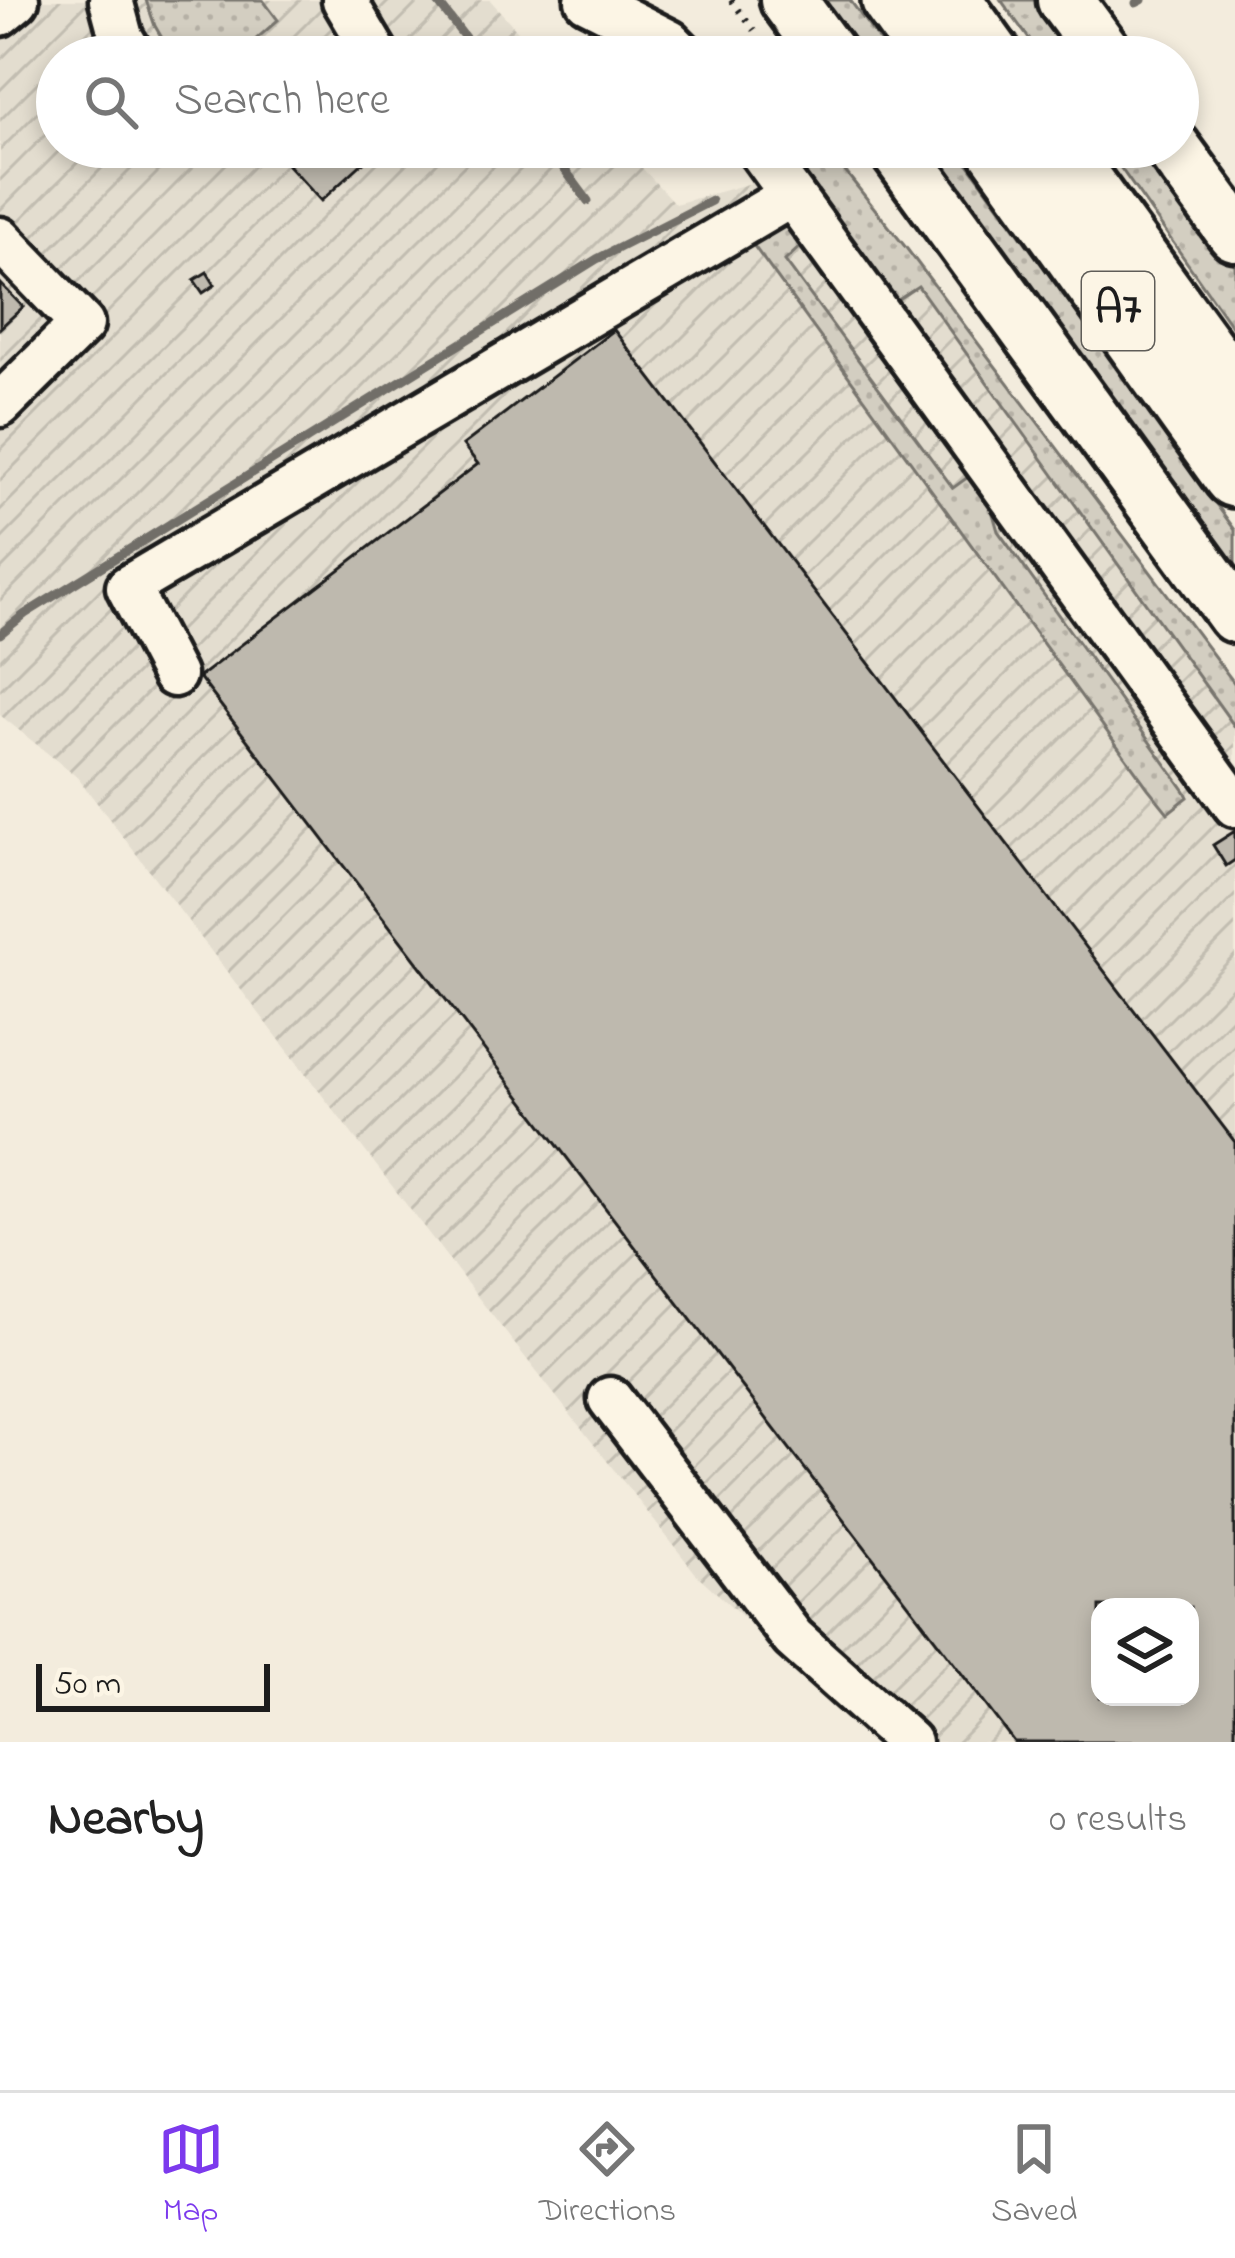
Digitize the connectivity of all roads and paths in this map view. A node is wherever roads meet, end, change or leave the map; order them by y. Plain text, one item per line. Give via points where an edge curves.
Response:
1 (16, 0) edge
2 (112, 0) edge
3 (344, 0) edge
4 (587, 0) edge
5 (788, 0) edge
6 (894, 0) edge
7 (947, 0) edge
8 (1065, 0) edge
9 (0, 14) edge
10 (122, 36) edge
11 (365, 36) edge
12 (658, 36) edge
13 (815, 36) edge
14 (920, 36) edge
15 (974, 36) edge
16 (1092, 36) edge
17 (772, 168) edge
18 (910, 168) edge
19 (1015, 168) edge
20 (1069, 168) edge
21 (1187, 168) edge
22 (792, 195) junction
23 (1235, 233) edge
24 (0, 238) edge
25 (1235, 396) edge
26 (0, 405) edge
27 (1235, 475) edge
28 (1235, 615) edge
29 (174, 675) dead end
30 (1235, 805) edge
31 (610, 1400) dead end
32 (909, 1742) edge

1 - 9 street
2 - 10 street
3 - 11 street
4 - 12 street
5 - 13 main road
6 - 14 highway
7 - 15 highway
8 - 16 main road
17 - 22 street
18 - 28 main road
19 - 27 highway, A7
20 - 25 highway, A7
21 - 23 main road
22 - 29 street via 128,587
22 - 30 street
24 - 26 street via 82,324
31 - 32 street via 793,1638

